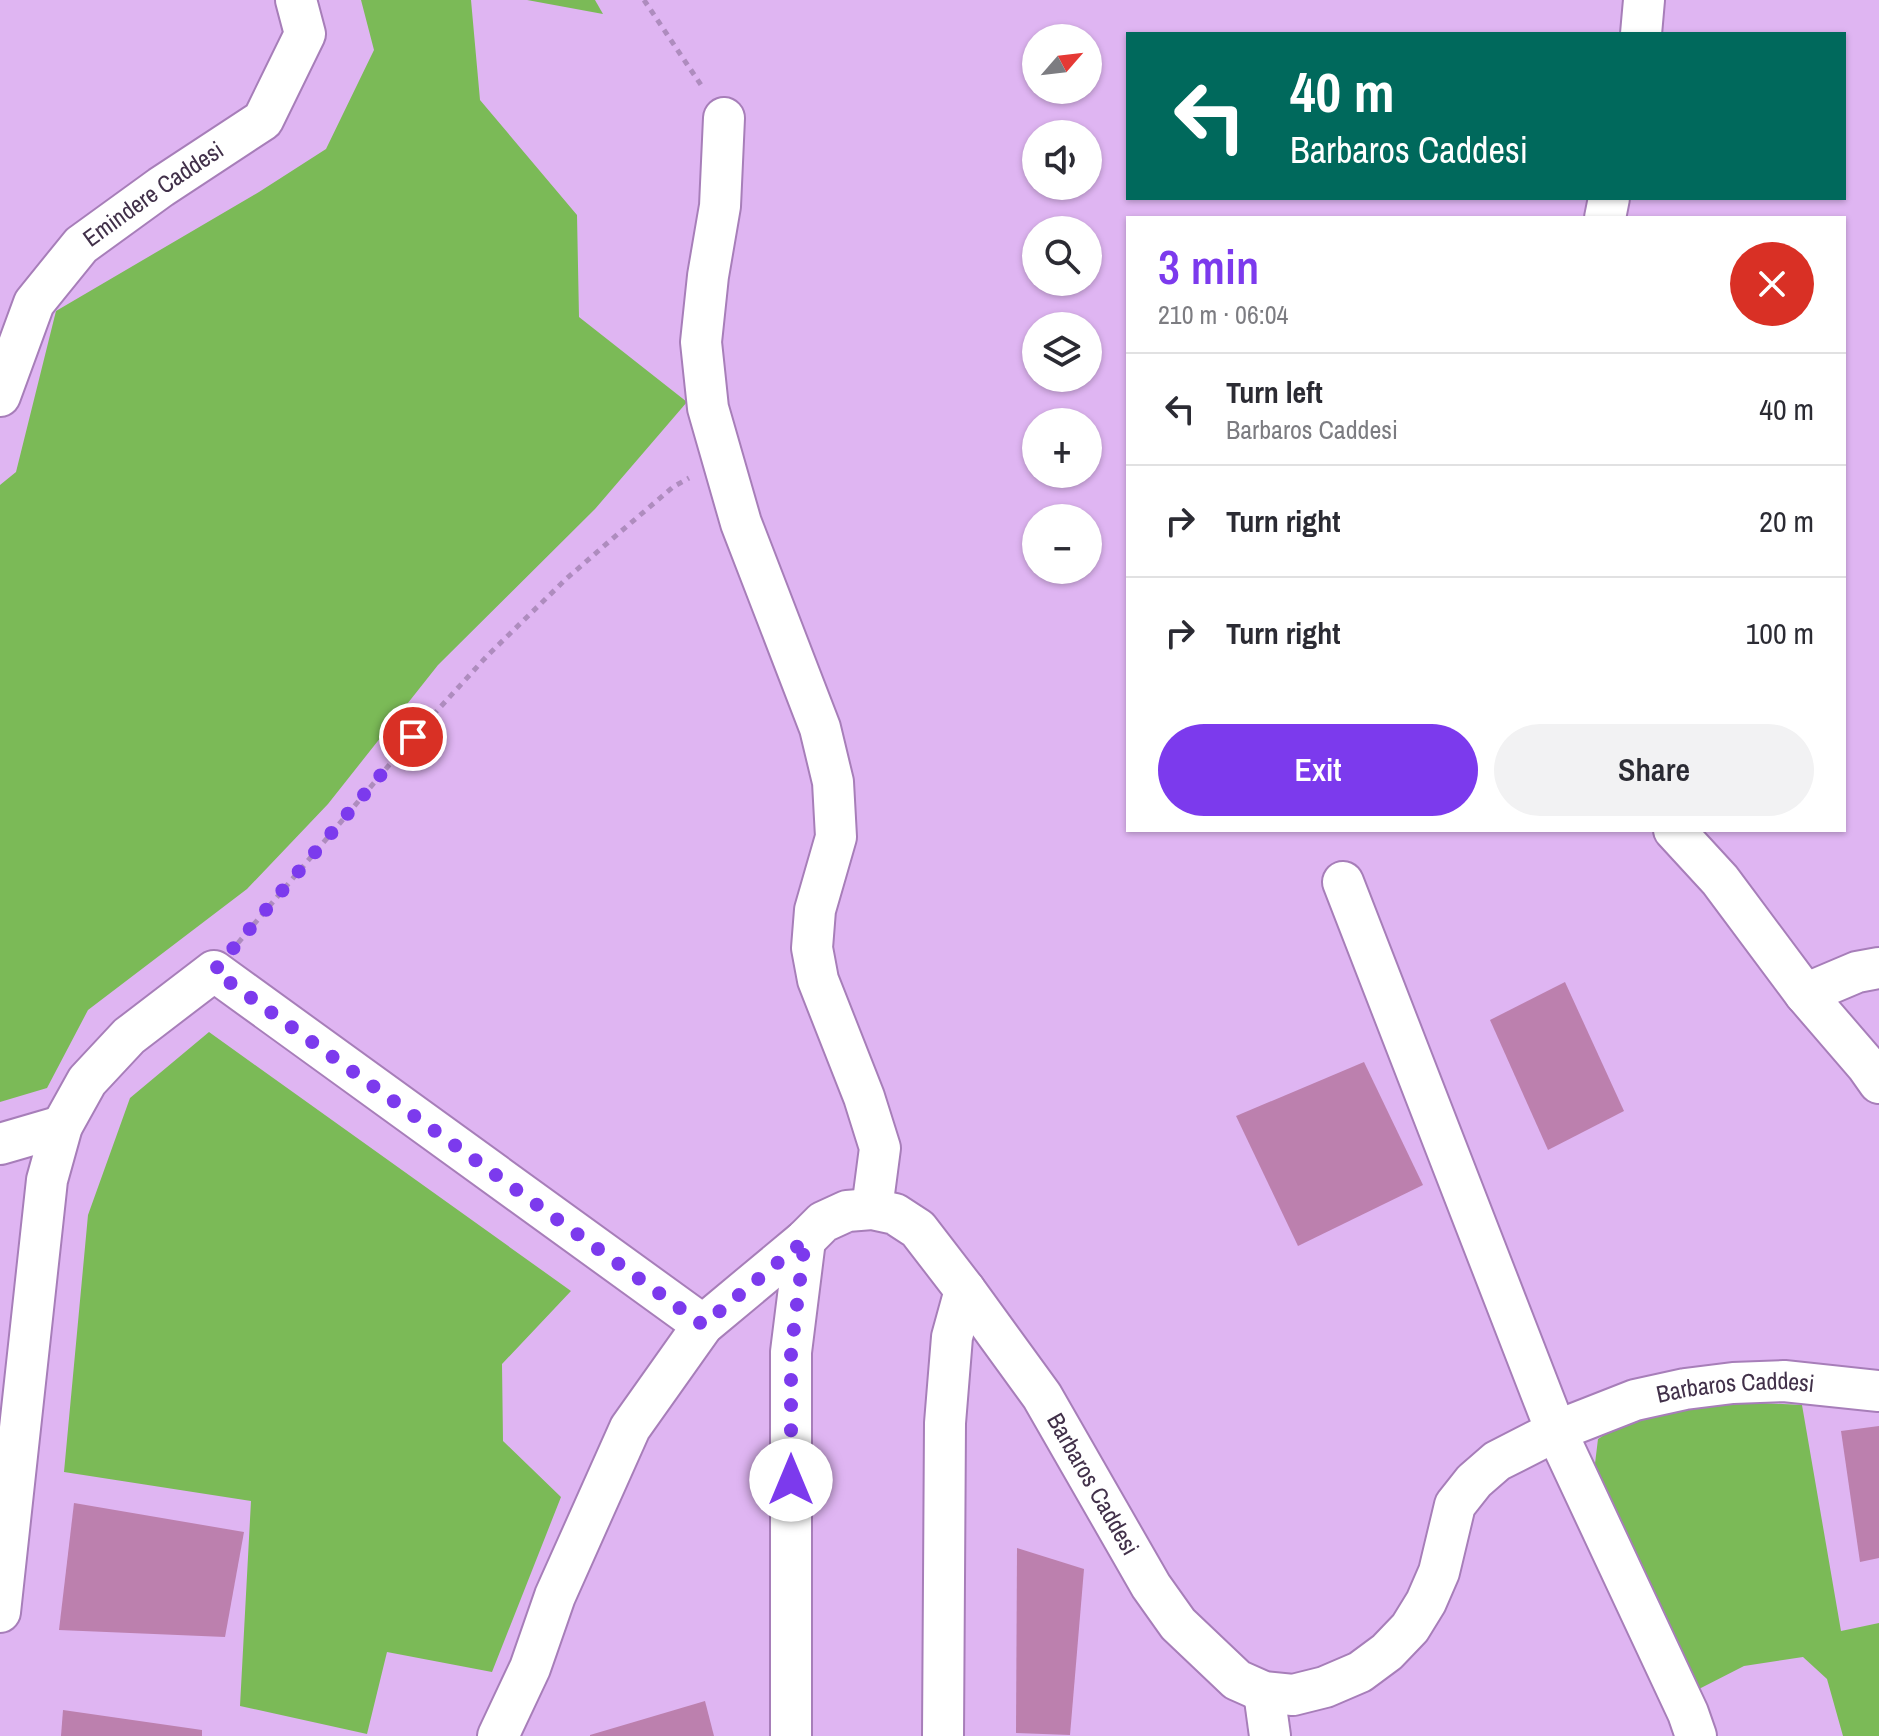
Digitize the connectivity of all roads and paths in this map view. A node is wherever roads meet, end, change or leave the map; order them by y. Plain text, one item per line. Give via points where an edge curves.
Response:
1 (296, 0) edge
2 (644, 0) edge
3 (1644, 0) edge
4 (1641, 32) edge
5 (724, 118) joint
6 (0, 396) edge
7 (722, 458) junction
8 (1676, 832) edge
9 (1343, 882) dead end
10 (1879, 968) edge
11 (214, 971) junction
12 (1805, 994) junction
13 (1879, 1083) edge
14 (62, 1126) junction
15 (0, 1144) edge
16 (872, 1209) junction
17 (805, 1240) junction
18 (965, 1290) junction
19 (703, 1325) junction
20 (1879, 1391) edge
21 (1556, 1431) junction
22 (0, 1612) edge
23 (1264, 1692) junction
24 (498, 1736) edge
25 (791, 1736) edge
26 (943, 1736) edge
27 (1270, 1736) edge
28 (1696, 1736) edge

1 - 6 street, Emindere Caddesi via 305,34 263,120 81,245 34,303
2 - 5 path
3 - 4 street
5 - 7 street via 720,206 701,342 708,408
7 - 11 path via 673,487 487,656
7 - 16 street via 741,523 820,728 833,782 836,837 815,910 812,948 818,980 880,1148
8 - 12 street via 1720,880
9 - 21 street
10 - 12 street
11 - 14 street via 129,1036 87,1081
11 - 19 street
12 - 13 street
14 - 15 street
14 - 22 street via 47,1180
16 - 17 street via 847,1211 823,1222
16 - 18 street, Barbaros Caddesi via 895,1214 918,1229
17 - 19 street
17 - 25 street via 791,1352
18 - 23 street, Barbaros Caddesi via 1042,1396 1178,1624 1237,1680
18 - 26 street via 952,1337 945,1423
19 - 24 street via 630,1428
20 - 21 street, Barbaros Caddesi via 1784,1381 1733,1383 1635,1400
21 - 23 street, Barbaros Caddesi via 1497,1461 1455,1505 1426,1602 1387,1652 1360,1672 1325,1687 1293,1695
21 - 28 street
23 - 27 street

